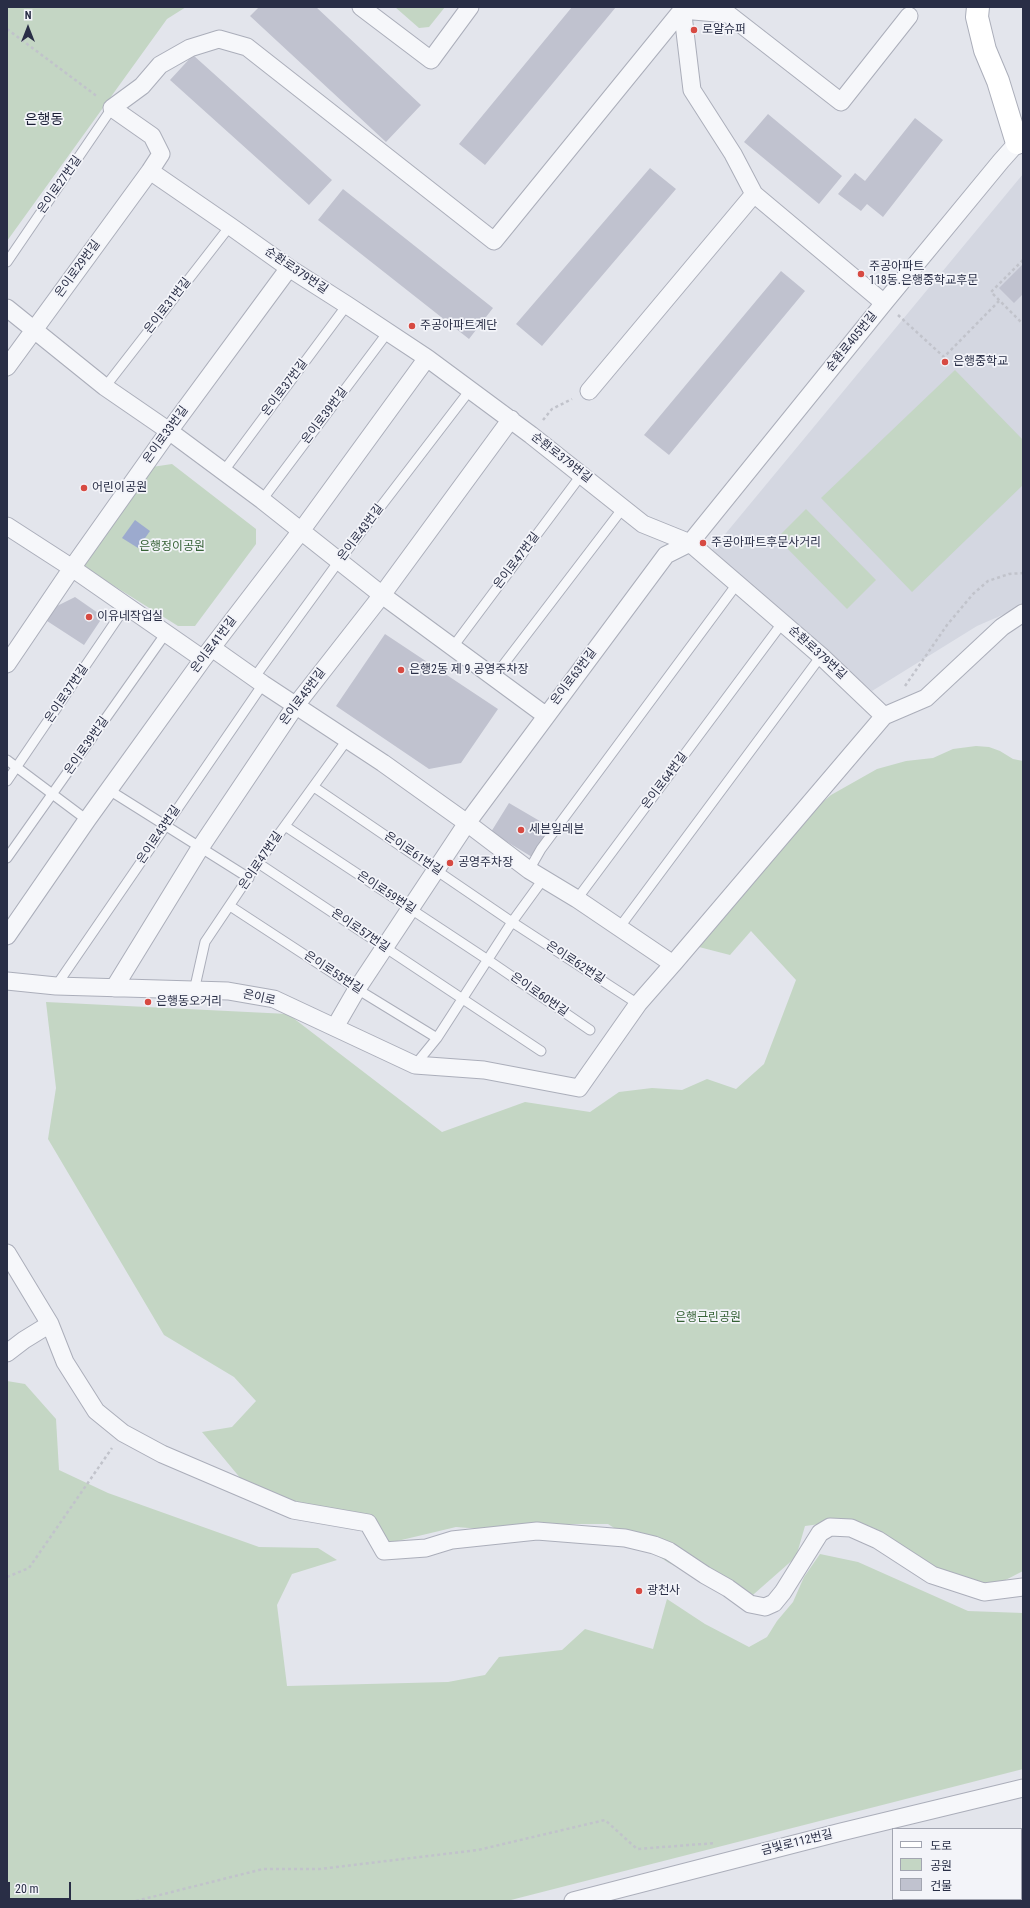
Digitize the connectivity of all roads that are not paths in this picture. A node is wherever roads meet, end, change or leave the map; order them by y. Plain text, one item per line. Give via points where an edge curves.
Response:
1 (361, 7) edge
2 (470, 7) edge
3 (978, 7) edge
4 (682, 8) edge
5 (909, 16) dead end
6 (112, 108) junction
7 (1021, 139) edge
8 (150, 171) junction
9 (754, 194) junction
10 (230, 226) junction
11 (7, 262) edge
12 (289, 268) junction
13 (884, 303) junction
14 (347, 305) junction
15 (7, 308) edge
16 (34, 329) junction
17 (388, 332) junction
18 (427, 358) junction
19 (7, 367) edge
20 (105, 387) junction
21 (470, 390) junction
22 (589, 391) dead end
23 (510, 419) junction
24 (169, 431) junction
25 (223, 472) junction
26 (582, 474) junction
27 (262, 500) junction
28 (624, 508) junction
29 (7, 526) edge
30 (300, 531) junction
31 (690, 543) junction
32 (340, 560) junction
33 (72, 568) junction
34 (737, 584) junction
35 (382, 595) junction
36 (126, 606) junction
37 (1023, 613) edge
38 (783, 622) junction
39 (166, 633) junction
40 (452, 648) junction
41 (207, 653) junction
42 (821, 656) junction
43 (7, 664) edge
44 (494, 677) junction
45 (258, 681) junction
46 (296, 705) junction
47 (545, 715) junction
48 (884, 716) junction
49 (347, 740) junction
50 (7, 760) edge
51 (17, 767) junction
52 (7, 781) edge
53 (314, 787) junction
54 (109, 790) junction
55 (53, 795) junction
56 (87, 820) junction
57 (467, 823) junction
58 (285, 826) junction
59 (165, 827) junction
60 (200, 848) junction
61 (7, 858) edge
62 (258, 863) junction
63 (436, 870) junction
64 (536, 874) junction
65 (249, 878) junction
66 (577, 898) junction
67 (230, 906) junction
68 (409, 908) junction
69 (512, 922) junction
70 (619, 928) junction
71 (7, 936) edge
72 (384, 947) junction
73 (488, 960) junction
74 (673, 964) junction
75 (7, 981) edge
76 (56, 986) junction
77 (114, 988) junction
78 (357, 989) junction
79 (194, 991) junction
80 (462, 998) junction
81 (638, 1004) junction
82 (335, 1027) junction
83 (590, 1030) dead end
84 (437, 1038) junction
85 (540, 1051) dead end
86 (415, 1065) junction
87 (7, 1253) edge
88 (50, 1324) junction
89 (7, 1354) edge
90 (1023, 1587) edge
91 (1023, 1788) edge
92 (572, 1901) edge

1 - 2 street via 431,60
3 - 7 main road via 977,17 985,50
4 - 5 street via 728,14 841,102
4 - 6 street via 494,241 247,47 220,39 190,48 160,65 142,86
4 - 9 street via 692,90 733,154
6 - 8 street via 152,136 161,154
6 - 11 lane, 은이로27번길
7 - 13 street, 순환로405번길
8 - 10 street, 순환로379번길
8 - 16 street, 은이로29번길
9 - 13 street
9 - 22 street
10 - 12 street, 순환로379번길
10 - 20 lane, 은이로31번길
12 - 14 street, 순환로379번길
12 - 24 street, 은이로33번길
13 - 31 street, 순환로405번길
14 - 17 street, 순환로379번길
14 - 25 lane, 은이로37번길
15 - 16 street
16 - 19 street, 은이로29번길
16 - 20 street
17 - 18 street, 순환로379번길
17 - 27 lane, 은이로39번길
18 - 21 street, 순환로379번길
18 - 30 street, 은이로41번길
20 - 24 street
21 - 23 street, 순환로379번길
21 - 32 lane, 은이로43번길
23 - 26 street, 순환로379번길
23 - 35 street, 은이로45번길
24 - 25 street
24 - 33 street, 은이로33번길
25 - 27 street
26 - 28 street, 순환로379번길
26 - 40 lane, 은이로47번길
27 - 30 street
28 - 31 street, 순환로379번길 via 643,524
28 - 44 lane
29 - 33 street
30 - 32 street
30 - 41 street, 은이로41번길
31 - 34 street, 순환로379번길
31 - 47 street, 은이로63번길 via 666,555
32 - 35 street
32 - 45 lane, 은이로43번길
33 - 36 street
33 - 43 street, 은이로33번길
34 - 38 street, 순환로379번길
34 - 64 lane via 541,849
35 - 40 street
35 - 46 street, 은이로45번길
36 - 39 street
36 - 51 lane, 은이로37번길
37 - 48 street via 1002,627 926,698
38 - 42 street, 순환로379번길
38 - 66 lane, 은이로64번길
39 - 41 street
39 - 55 lane, 은이로39번길
40 - 44 street
41 - 45 street
41 - 54 street, 은이로41번길
42 - 48 street, 순환로379번길
42 - 70 lane
44 - 47 street
45 - 46 street
45 - 59 lane, 은이로43번길
46 - 49 street
46 - 60 street, 은이로45번길
47 - 57 street, 은이로63번길
48 - 74 street
49 - 53 lane, 은이로47번길
49 - 57 street
50 - 51 lane
51 - 52 lane, 은이로37번길
51 - 55 lane
53 - 58 lane, 은이로47번길
53 - 63 lane, 은이로61번길
54 - 56 street, 은이로41번길
54 - 59 lane
55 - 56 lane
55 - 61 lane, 은이로39번길
56 - 71 street, 은이로41번길
57 - 63 street, 은이로63번길
57 - 64 street
58 - 62 lane, 은이로47번길
58 - 68 lane, 은이로59번길
59 - 60 lane
59 - 76 lane, 은이로43번길
60 - 65 lane
60 - 77 street, 은이로45번길
62 - 65 lane, 은이로47번길
62 - 72 lane, 은이로57번길
63 - 68 street, 은이로63번길
63 - 69 lane, 은이로61번길
64 - 66 street
64 - 69 lane
65 - 67 lane, 은이로47번길
66 - 70 street
67 - 78 lane, 은이로55번길
67 - 79 lane, 은이로47번길 via 205,942
68 - 72 street, 은이로63번길
68 - 73 lane, 은이로59번길
69 - 73 lane
69 - 81 lane, 은이로62번길
70 - 74 street
72 - 78 street, 은이로63번길
72 - 80 lane, 은이로57번길
73 - 80 lane
73 - 83 lane, 은이로60번길
74 - 81 street
75 - 76 street, 은이로
76 - 77 street, 은이로
77 - 79 street, 은이로
78 - 82 street, 은이로63번길
78 - 84 lane, 은이로55번길
79 - 82 street, 은이로 via 228,991 274,1000
80 - 84 lane
80 - 85 lane
81 - 86 street via 579,1088 484,1070
82 - 86 street, 은이로
84 - 86 lane
87 - 88 street
88 - 89 street
88 - 90 street via 65,1362 96,1411 123,1433 162,1454 293,1510 368,1523 384,1551 426,1548 452,1540 537,1531 625,1538 669,1551 750,1604 765,1606 774,1603 783,1592 820,1533 830,1527 851,1528 878,1540 932,1574 984,1592
91 - 92 street, 금빛로112번길

